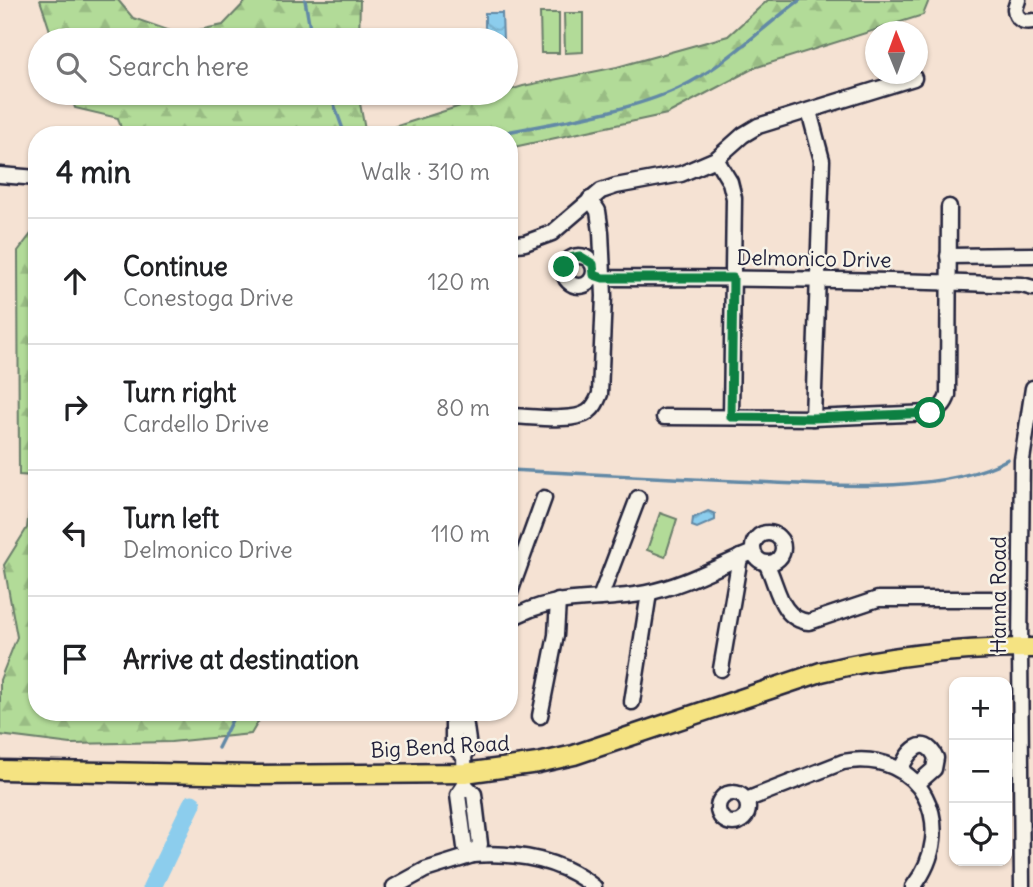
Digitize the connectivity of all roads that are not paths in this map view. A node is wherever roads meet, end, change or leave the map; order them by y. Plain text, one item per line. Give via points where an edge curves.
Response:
1 (1018, 0) edge
2 (1033, 21) edge
3 (896, 84) edge
4 (809, 111) junction
5 (716, 159) junction
6 (0, 175) edge
7 (28, 177) edge
8 (590, 199) junction
9 (949, 206) dead end
10 (518, 244) edge
11 (948, 256) junction
12 (1033, 256) edge
13 (598, 276) junction
14 (733, 278) junction
15 (818, 281) junction
16 (947, 282) junction
17 (1033, 288) edge
18 (1033, 388) edge
19 (518, 416) edge
20 (664, 417) dead end
21 (731, 417) junction
22 (813, 418) junction
23 (1027, 460) edge
24 (544, 498) dead end
25 (638, 498) dead end
26 (747, 555) junction
27 (766, 563) junction
28 (518, 570) edge
29 (649, 593) junction
30 (600, 598) junction
31 (991, 599) dead end
32 (558, 601) junction
33 (518, 616) edge
34 (1026, 648) edge
35 (721, 669) dead end
36 (1033, 680) edge
37 (632, 702) dead end
38 (1020, 704) junction
39 (540, 716) dead end
40 (453, 721) edge
41 (465, 721) edge
42 (0, 770) edge
43 (901, 770) junction
44 (465, 771) junction
45 (916, 784) junction
46 (746, 800) dead end
47 (473, 855) junction
48 (394, 887) edge
49 (594, 887) edge
50 (913, 887) edge
51 (1022, 887) edge

1 - 2 street via 1017,17
3 - 4 street
4 - 5 street via 758,126
4 - 15 street via 822,160
5 - 8 street via 681,174 616,186
5 - 14 street via 734,198
6 - 7 street
8 - 10 street via 552,233
8 - 13 street via 600,222
9 - 11 street
11 - 12 street
11 - 16 street
13 - 14 street, Delmonico Drive
13 - 19 street via 600,394 596,405 577,418
14 - 15 street, Delmonico Drive
14 - 21 street
15 - 16 street, Delmonico Drive
15 - 22 street
16 - 17 street, Delmonico Drive
16 - 22 street via 946,403 930,413
18 - 23 street, Hanna Road
20 - 21 street
21 - 22 street
23 - 34 street, Hanna Road
24 - 28 street
25 - 30 street
26 - 27 street
26 - 27 street via 761,535 770,533 779,537 782,555
26 - 29 street
26 - 35 street
27 - 31 street via 787,612 799,621 809,622 878,599
29 - 30 street
29 - 37 street
30 - 32 street
32 - 33 street
32 - 39 street
34 - 38 street, Hanna Road
34 - 44 main road, Big Bend Road via 935,652 857,663 574,755 538,764
36 - 38 street
38 - 51 street, Hanna Road
40 - 44 street via 453,746
41 - 44 street via 469,748
42 - 44 main road, Big Bend Road via 256,775
43 - 45 street
43 - 45 street via 911,750 920,746 930,749 936,758 934,769
43 - 46 street via 876,761 843,762
44 - 47 street via 474,794 480,844
45 - 50 street via 927,799 934,835 931,854
47 - 48 street via 425,870
47 - 49 street via 514,855 552,862

